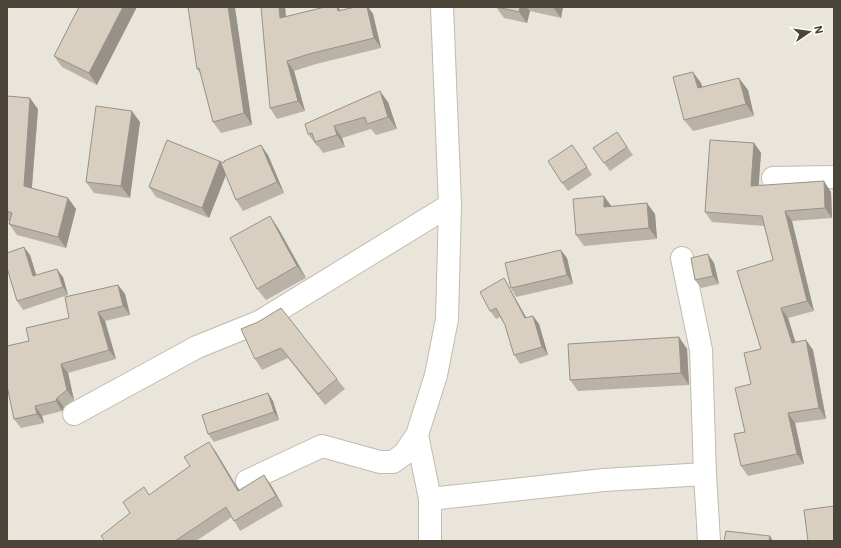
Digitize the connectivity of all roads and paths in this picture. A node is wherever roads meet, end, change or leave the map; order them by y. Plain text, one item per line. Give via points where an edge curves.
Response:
1 (442, 7) edge
2 (834, 177) edge
3 (773, 178) dead end
4 (450, 205) junction
5 (682, 258) dead end
6 (74, 414) dead end
7 (417, 435) junction
8 (705, 474) junction
9 (247, 481) dead end
10 (430, 499) junction
11 (430, 541) edge
12 (709, 541) edge

1 - 4 street
2 - 3 street
4 - 6 street via 259,322 197,347
4 - 7 street via 447,318 436,375
5 - 8 street via 702,350
7 - 9 street via 404,454 393,462 380,462 322,446
7 - 10 street
8 - 10 street via 604,480
8 - 12 street
10 - 11 street

